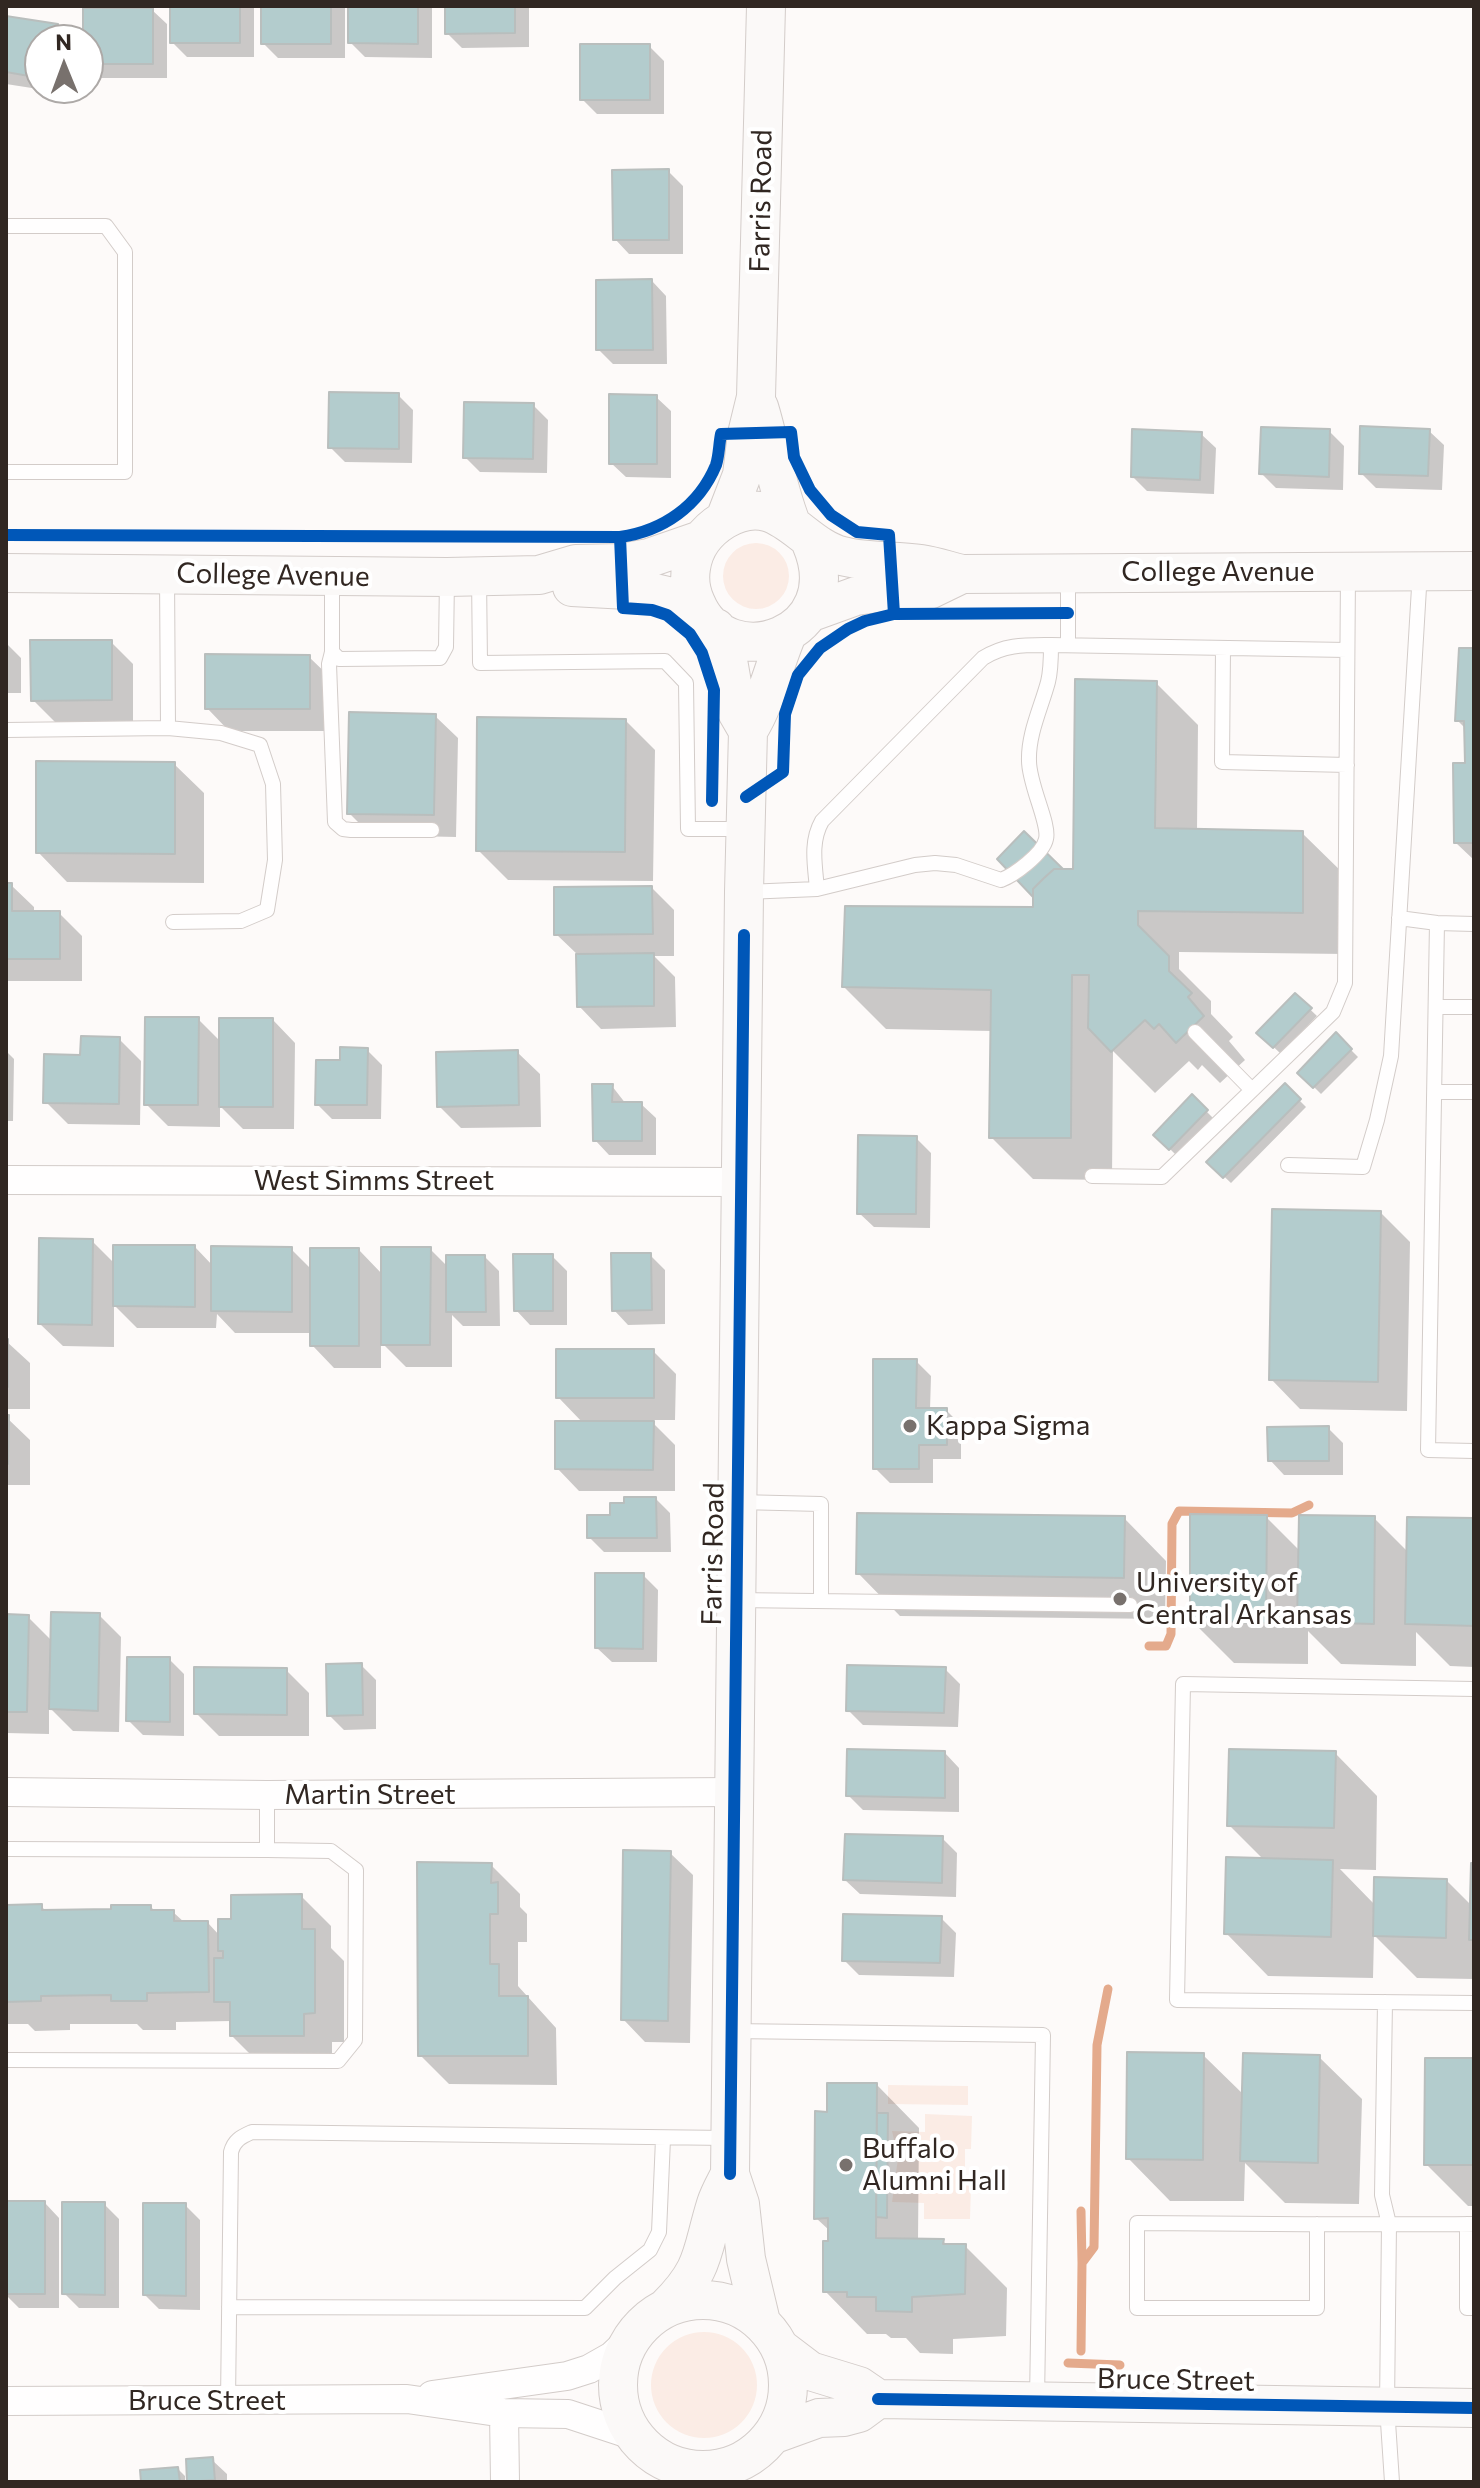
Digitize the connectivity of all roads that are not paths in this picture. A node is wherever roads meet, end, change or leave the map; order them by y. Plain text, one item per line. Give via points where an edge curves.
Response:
1 (766, 6) edge
2 (6, 226) edge
3 (756, 397) junction
4 (6, 472) edge
5 (713, 530) junction
6 (801, 533) junction
7 (1348, 571) junction
8 (1420, 571) junction
9 (1474, 571) edge
10 (6, 573) edge
11 (167, 574) junction
12 (962, 574) junction
13 (1068, 574) junction
14 (539, 575) junction
15 (332, 576) junction
16 (463, 577) junction
17 (707, 618) junction
18 (799, 623) junction
19 (1051, 645) junction
20 (1068, 645) junction
21 (1223, 649) junction
22 (1347, 650) junction
23 (332, 652) junction
24 (168, 728) junction
25 (6, 730) edge
26 (748, 731) junction
27 (1347, 765) junction
28 (745, 829) junction
29 (432, 830) dead end
30 (817, 889) junction
31 (744, 892) junction
32 (1399, 918) junction
33 (173, 922) dead end
34 (1437, 923) junction
35 (1474, 924) edge
36 (1436, 1007) junction
37 (1474, 1007) edge
38 (1195, 1032) dead end
39 (1252, 1090) junction
40 (1435, 1092) junction
41 (1474, 1092) edge
42 (1288, 1165) dead end
43 (1092, 1176) dead end
44 (6, 1180) edge
45 (741, 1182) junction
46 (1474, 1451) edge
47 (738, 1502) junction
48 (736, 1600) junction
49 (821, 1601) junction
50 (1130, 1605) dead end
51 (1474, 1689) edge
52 (6, 1792) edge
53 (734, 1792) junction
54 (267, 1795) junction
55 (6, 1849) edge
56 (267, 1850) junction
57 (1385, 2002) junction
58 (1474, 2003) edge
59 (731, 2031) junction
60 (6, 2060) edge
61 (663, 2139) junction
62 (730, 2156) junction
63 (1317, 2224) junction
64 (1389, 2224) junction
65 (1470, 2224) edge
66 (229, 2307) junction
67 (667, 2307) junction
68 (1474, 2308) edge
69 (771, 2336) junction
70 (631, 2338) junction
71 (407, 2399) junction
72 (878, 2399) junction
73 (6, 2401) edge
74 (228, 2401) junction
75 (1037, 2402) junction
76 (1387, 2407) junction
77 (1474, 2408) edge
78 (504, 2413) junction
79 (760, 2455) edge
80 (659, 2459) edge
81 (505, 2482) edge
82 (1392, 2482) edge

1 - 3 street, Farris Road
2 - 4 lane via 106,226 125,252 125,472
3 - 5 street, Farris Road via 742,475
3 - 6 street, Farris Road via 774,476
5 - 6 street via 747,512 766,512
5 - 14 street, College Avenue via 649,558 576,564
5 - 17 street via 692,557 689,575 692,593
6 - 12 street, College Avenue via 839,556 922,564
6 - 18 street via 818,560 821,578 818,597
7 - 8 street, College Avenue
7 - 13 street, College Avenue
7 - 22 lane
8 - 9 street, College Avenue
8 - 32 lane
10 - 11 street, College Avenue
11 - 15 street, College Avenue
11 - 24 lane
12 - 13 street, College Avenue
12 - 18 street, College Avenue via 929,590 856,596
13 - 20 lane
14 - 16 street, College Avenue
14 - 17 street, College Avenue via 575,588 672,597
15 - 16 street, College Avenue
15 - 23 lane
16 - 23 lane via 440,658 339,659
16 - 28 lane via 480,663 665,661 686,683 688,829
17 - 18 street via 744,641 763,641
17 - 26 street, Farris Road via 729,666 737,712
18 - 26 street, Farris Road via 776,659
19 - 20 lane
19 - 30 lane via 1017,645 983,658 822,821 813,845
19 - 30 lane via 1049,677 1028,756 1032,787 1047,825 1043,847 1014,875 1001,880 935,863
20 - 21 lane
21 - 22 lane
21 - 27 lane via 1222,762
22 - 27 lane
23 - 29 lane via 335,822 351,830
24 - 25 lane
24 - 33 lane via 221,733 260,745 273,784 275,860 267,910 241,921
26 - 28 street, Farris Road
27 - 39 lane via 1345,983 1333,1012
28 - 31 street, Farris Road
30 - 31 lane
31 - 45 street, Farris Road
32 - 34 lane
32 - 42 lane via 1391,1056 1363,1167
34 - 35 lane
34 - 36 lane
36 - 37 lane
36 - 40 lane
38 - 39 lane
39 - 43 lane via 1162,1177
40 - 41 lane
40 - 46 lane via 1428,1450
44 - 45 street, West Simms Street
45 - 47 street, Farris Road
47 - 48 street, Farris Road
47 - 49 lane via 821,1504
48 - 49 lane
48 - 53 street, Farris Road
49 - 50 lane
51 - 57 lane via 1183,1684 1177,2000
52 - 54 street, Martin Street
53 - 54 street, Martin Street
53 - 59 street, Farris Road
54 - 56 lane
55 - 56 lane
56 - 60 lane via 331,1851 356,1870 355,2040 338,2061
57 - 58 lane
57 - 64 lane via 1382,2195
59 - 62 street, Farris Road
59 - 75 lane via 1043,2035
61 - 62 lane
61 - 66 lane via 656,2242 585,2308
61 - 66 lane via 252,2132 233,2144 231,2152
62 - 67 street, Farris Road via 696,2272
62 - 69 street, Farris Road via 746,2259
63 - 63 lane via 1317,2308 1137,2308 1137,2223
63 - 64 lane
64 - 65 lane
64 - 76 lane
65 - 68 lane via 1467,2308
66 - 74 lane
67 - 69 street via 716,2300 733,2305
67 - 70 street
69 - 72 street, Bruce Street via 810,2371 859,2386
69 - 79 street via 787,2366 787,2402
70 - 71 street, Bruce Street via 612,2356 567,2376
70 - 80 street via 618,2388 626,2421
71 - 74 street, Bruce Street
71 - 78 street, Bruce Street
72 - 75 street, Bruce Street
72 - 79 street, Bruce Street via 859,2413 819,2418
73 - 74 street, Bruce Street
75 - 76 street, Bruce Street
76 - 77 street, Bruce Street
76 - 82 lane
78 - 80 street, Bruce Street via 568,2414
78 - 81 street
79 - 80 street via 713,2469

